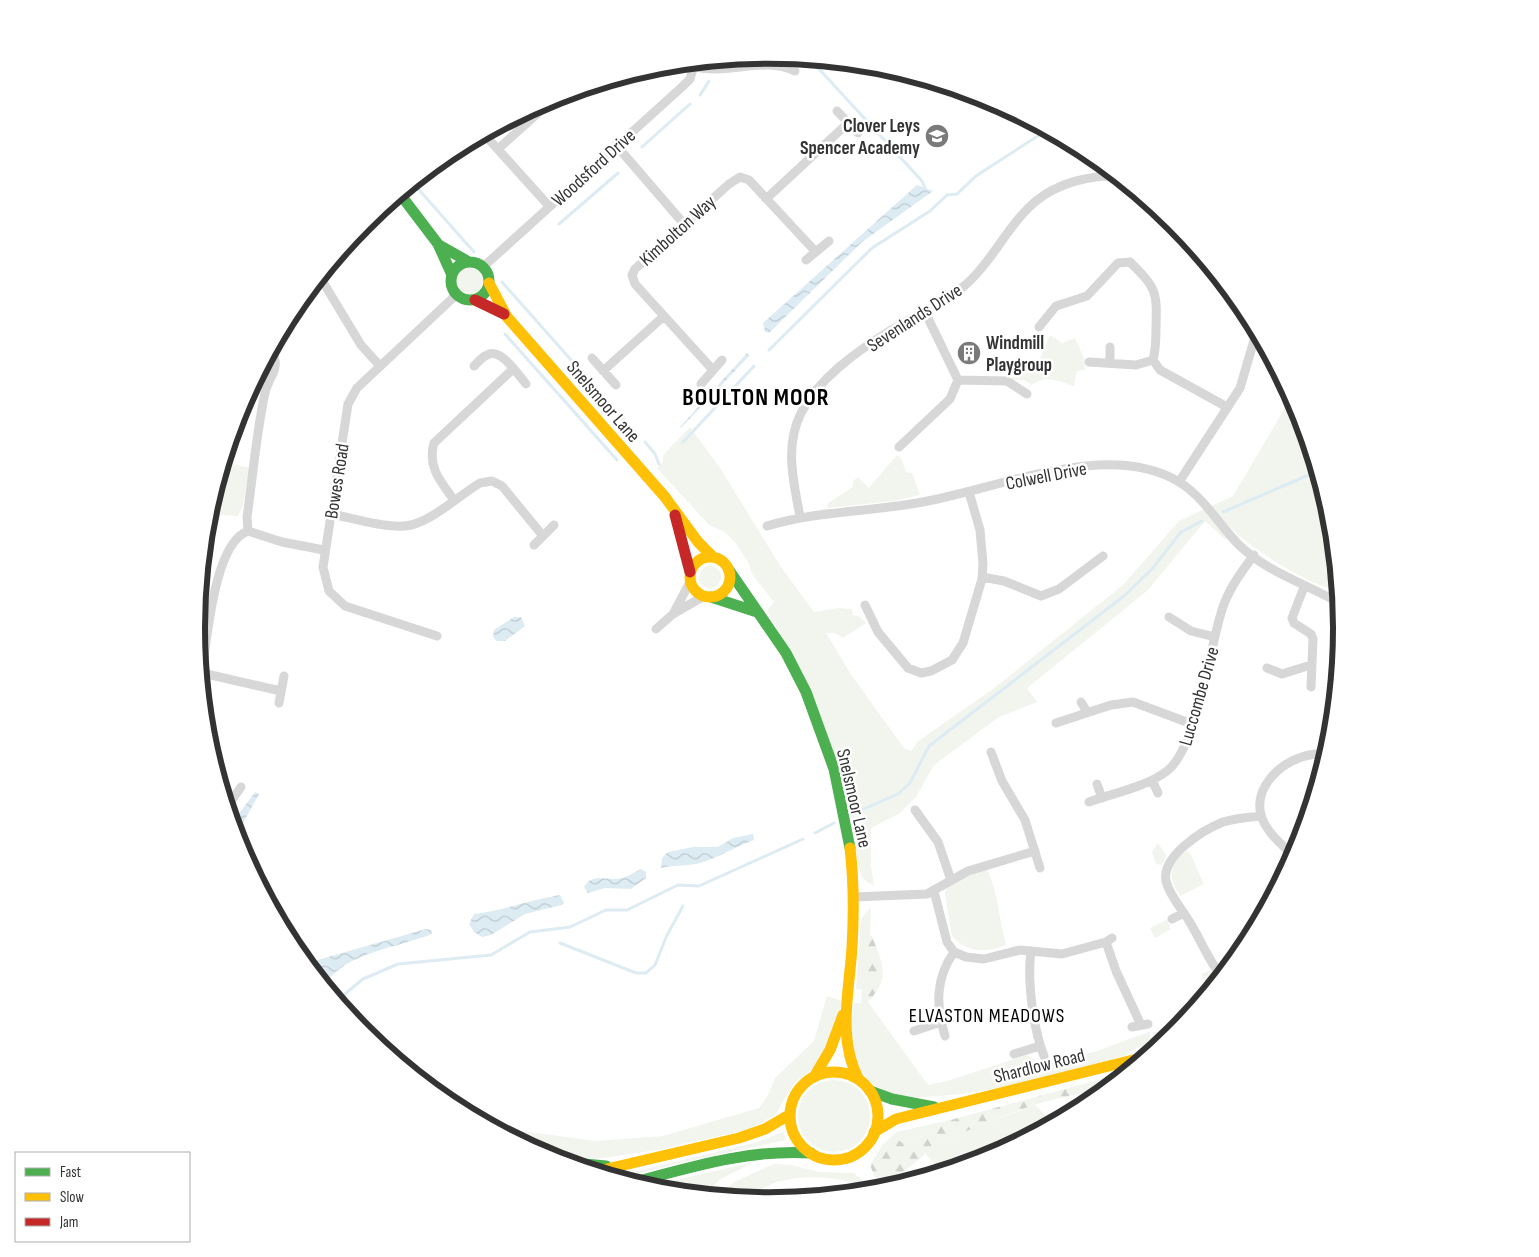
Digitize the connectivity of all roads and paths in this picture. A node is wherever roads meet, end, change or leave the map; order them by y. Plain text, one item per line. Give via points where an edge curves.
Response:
1 (706, 68) edge
2 (693, 69) edge
3 (795, 71) dead end
4 (837, 111) dead end
5 (536, 115) edge
6 (848, 123) junction
7 (858, 133) dead end
8 (488, 138) edge
9 (616, 146) junction
10 (498, 149) junction
11 (1107, 176) edge
12 (404, 199) edge
13 (766, 199) junction
14 (549, 206) junction
15 (684, 224) junction
16 (829, 241) dead end
17 (438, 244) junction
18 (815, 251) junction
19 (806, 260) dead end
20 (469, 262) junction
21 (484, 267) junction
22 (452, 275) junction
23 (323, 282) edge
24 (489, 283) junction
25 (456, 295) junction
26 (475, 300) junction
27 (925, 312) junction
28 (507, 316) junction
29 (664, 316) junction
30 (1039, 327) dead end
31 (1256, 341) edge
32 (1110, 347) dead end
33 (274, 357) edge
34 (592, 358) dead end
35 (722, 360) dead end
36 (1153, 360) junction
37 (1089, 362) dead end
38 (1110, 362) junction
39 (380, 366) junction
40 (474, 366) dead end
41 (513, 369) junction
42 (603, 370) junction
43 (713, 370) junction
44 (958, 380) junction
45 (526, 384) dead end
46 (701, 384) dead end
47 (616, 385) dead end
48 (1027, 394) dead end
49 (1227, 407) junction
50 (899, 447) dead end
51 (1180, 482) junction
52 (969, 492) junction
53 (454, 500) junction
54 (673, 508) junction
55 (331, 514) junction
56 (800, 517) junction
57 (554, 525) dead end
58 (767, 526) dead end
59 (248, 530) junction
60 (543, 536) junction
61 (534, 545) dead end
62 (324, 550) junction
63 (1103, 556) dead end
64 (1254, 556) junction
65 (713, 557) junction
66 (729, 570) junction
67 (982, 576) junction
68 (690, 577) junction
69 (1304, 587) junction
70 (708, 597) junction
71 (1333, 601) edge
72 (865, 605) dead end
73 (757, 612) junction
74 (672, 614) junction
75 (208, 615) joint
76 (1169, 617) dead end
77 (656, 629) dead end
78 (437, 636) dead end
79 (1215, 637) junction
80 (205, 638) edge
81 (1311, 665) junction
82 (1267, 668) dead end
83 (207, 676) edge
84 (284, 676) dead end
85 (1311, 687) dead end
86 (281, 691) junction
87 (1081, 702) dead end
88 (279, 703) dead end
89 (1087, 712) junction
90 (1056, 723) dead end
91 (1192, 724) junction
92 (991, 752) dead end
93 (1320, 754) edge
94 (1152, 780) junction
95 (1097, 784) dead end
96 (241, 787) dead end
97 (1158, 793) dead end
98 (231, 798) edge
99 (1102, 798) junction
100 (1089, 802) dead end
101 (915, 810) dead end
102 (1261, 816) junction
103 (1288, 850) edge
104 (1035, 851) junction
105 (1040, 868) dead end
106 (951, 880) junction
107 (934, 891) junction
108 (854, 897) junction
109 (1184, 913) junction
110 (1172, 919) dead end
111 (1030, 951) junction
112 (954, 952) junction
113 (1218, 972) edge
114 (845, 1010) junction
115 (941, 1022) junction
116 (1140, 1025) dead end
117 (914, 1031) dead end
118 (945, 1036) dead end
119 (1040, 1046) junction
120 (1014, 1054) dead end
121 (1044, 1056) dead end
122 (1134, 1060) edge
123 (814, 1077) junction
124 (859, 1080) junction
125 (870, 1091) junction
126 (938, 1108) junction
127 (789, 1115) junction
128 (874, 1132) junction
129 (810, 1153) junction
130 (595, 1165) edge
131 (622, 1168) junction
132 (610, 1170) edge
133 (647, 1179) edge

1 - 3 street via 776,65
2 - 9 street, Woodsford Drive via 683,86
4 - 6 street
5 - 10 street
6 - 7 street
6 - 13 street
8 - 10 street
9 - 14 street, Woodsford Drive
9 - 15 street
10 - 14 street
11 - 27 street, Sevenlands Drive via 1096,175 1070,183 1036,201 963,287
12 - 17 street
13 - 15 street, Kimbolton Way via 749,180 740,177
13 - 18 street, Kimbolton Way
14 - 21 street, Woodsford Drive
15 - 29 street, Kimbolton Way via 633,274 635,284
16 - 18 street
17 - 20 street
17 - 22 street
18 - 19 street
20 - 21 street
20 - 22 street via 459,266
21 - 24 street
22 - 25 street via 451,286
23 - 39 street via 361,345
24 - 26 street via 485,294
24 - 28 street, Snelsmoor Lane
25 - 26 street via 465,300
25 - 39 street, Bowes Road
26 - 28 street, Snelsmoor Lane
27 - 44 street
27 - 56 street, Sevenlands Drive via 888,332 848,360 808,400 795,425 792,447 793,485
28 - 54 street, Snelsmoor Lane
29 - 42 street
29 - 43 street, Kimbolton Way
30 - 36 street via 1056,306 1087,296 1118,263 1130,262 1155,294 1158,312
31 - 49 street via 1240,388
32 - 38 street
33 - 59 street via 276,368 265,393 247,517
34 - 42 street
35 - 43 street
36 - 38 street via 1136,366
36 - 49 street via 1160,370
37 - 38 street
39 - 55 street, Bowes Road via 357,388 348,404
40 - 41 street via 487,354 493,353
41 - 45 street
41 - 53 street via 434,443 432,466
42 - 47 street
43 - 46 street
44 - 48 street via 1007,381
44 - 50 street via 950,399
49 - 51 street
51 - 52 street, Colwell Drive via 1156,472 1121,465 1082,466
51 - 64 street, Colwell Drive via 1199,498 1240,546
52 - 56 street, Colwell Drive via 894,507
52 - 67 street via 984,551
53 - 55 street via 412,525 400,526
53 - 60 street via 480,483 496,483 504,488
54 - 65 street, Snelsmoor Lane
54 - 68 street, Snelsmoor Lane via 683,537
55 - 62 street, Bowes Road
56 - 58 street, Colwell Drive
57 - 60 street
59 - 62 street via 282,542
59 - 75 street via 234,542 218,578
60 - 61 street
62 - 78 street, Bowes Road via 324,581 340,603
63 - 67 street via 1059,589 1041,596
64 - 69 street, Colwell Drive
64 - 79 street, Luccombe Drive via 1225,601
65 - 66 street via 723,561
65 - 68 street via 696,562
66 - 70 street via 728,585 724,591
66 - 73 street, Snelsmoor Lane
67 - 72 street via 963,643 952,660 931,671 921,673 908,668 878,632
68 - 70 street via 695,591
68 - 74 street
69 - 71 street, Colwell Drive
69 - 81 street via 1292,618 1294,623 1311,634
70 - 73 street
70 - 74 street
73 - 108 street, Snelsmoor Lane via 794,667 821,731 842,807
74 - 77 street
75 - 80 street
76 - 79 street via 1191,630
79 - 91 street, Luccombe Drive
81 - 82 street via 1282,674
81 - 85 street
83 - 86 street
84 - 86 street
86 - 88 street
87 - 89 street
89 - 90 street
89 - 91 street via 1133,702
91 - 94 street, Luccombe Drive via 1181,756 1167,771
92 - 104 street via 1002,781 1025,820
93 - 102 street via 1301,757 1270,776 1259,805
94 - 97 street
94 - 99 street, Luccombe Drive
95 - 99 street
96 - 98 street
99 - 100 street, Luccombe Drive
101 - 106 street via 938,842
102 - 103 street
102 - 109 street via 1224,822 1201,835 1170,860 1166,881
104 - 105 street
104 - 106 street via 968,871
106 - 107 street
107 - 108 street
107 - 112 street via 944,935
108 - 114 street, Snelsmoor Lane
109 - 110 street
109 - 113 street
111 - 112 street via 1012,951 984,959 966,958
111 - 116 street via 1062,954 1109,940 1116,971
111 - 119 street via 1029,978
112 - 115 street via 944,967 940,982 938,1003
114 - 123 street, Snelsmoor Lane via 830,1050
114 - 124 street, Snelsmoor Lane via 848,1056
115 - 117 street
115 - 118 street
119 - 120 street
119 - 121 street
122 - 126 street, Shardlow Road
123 - 124 street via 838,1072
123 - 127 street via 795,1095
124 - 125 street
125 - 126 street, Shardlow Road
125 - 128 street via 877,1107
126 - 128 street, Shardlow Road via 896,1120
127 - 129 street via 794,1135
127 - 131 street via 772,1127 750,1136
128 - 129 street via 860,1151 850,1156 828,1159
129 - 133 street via 760,1152
130 - 131 street
131 - 132 street

